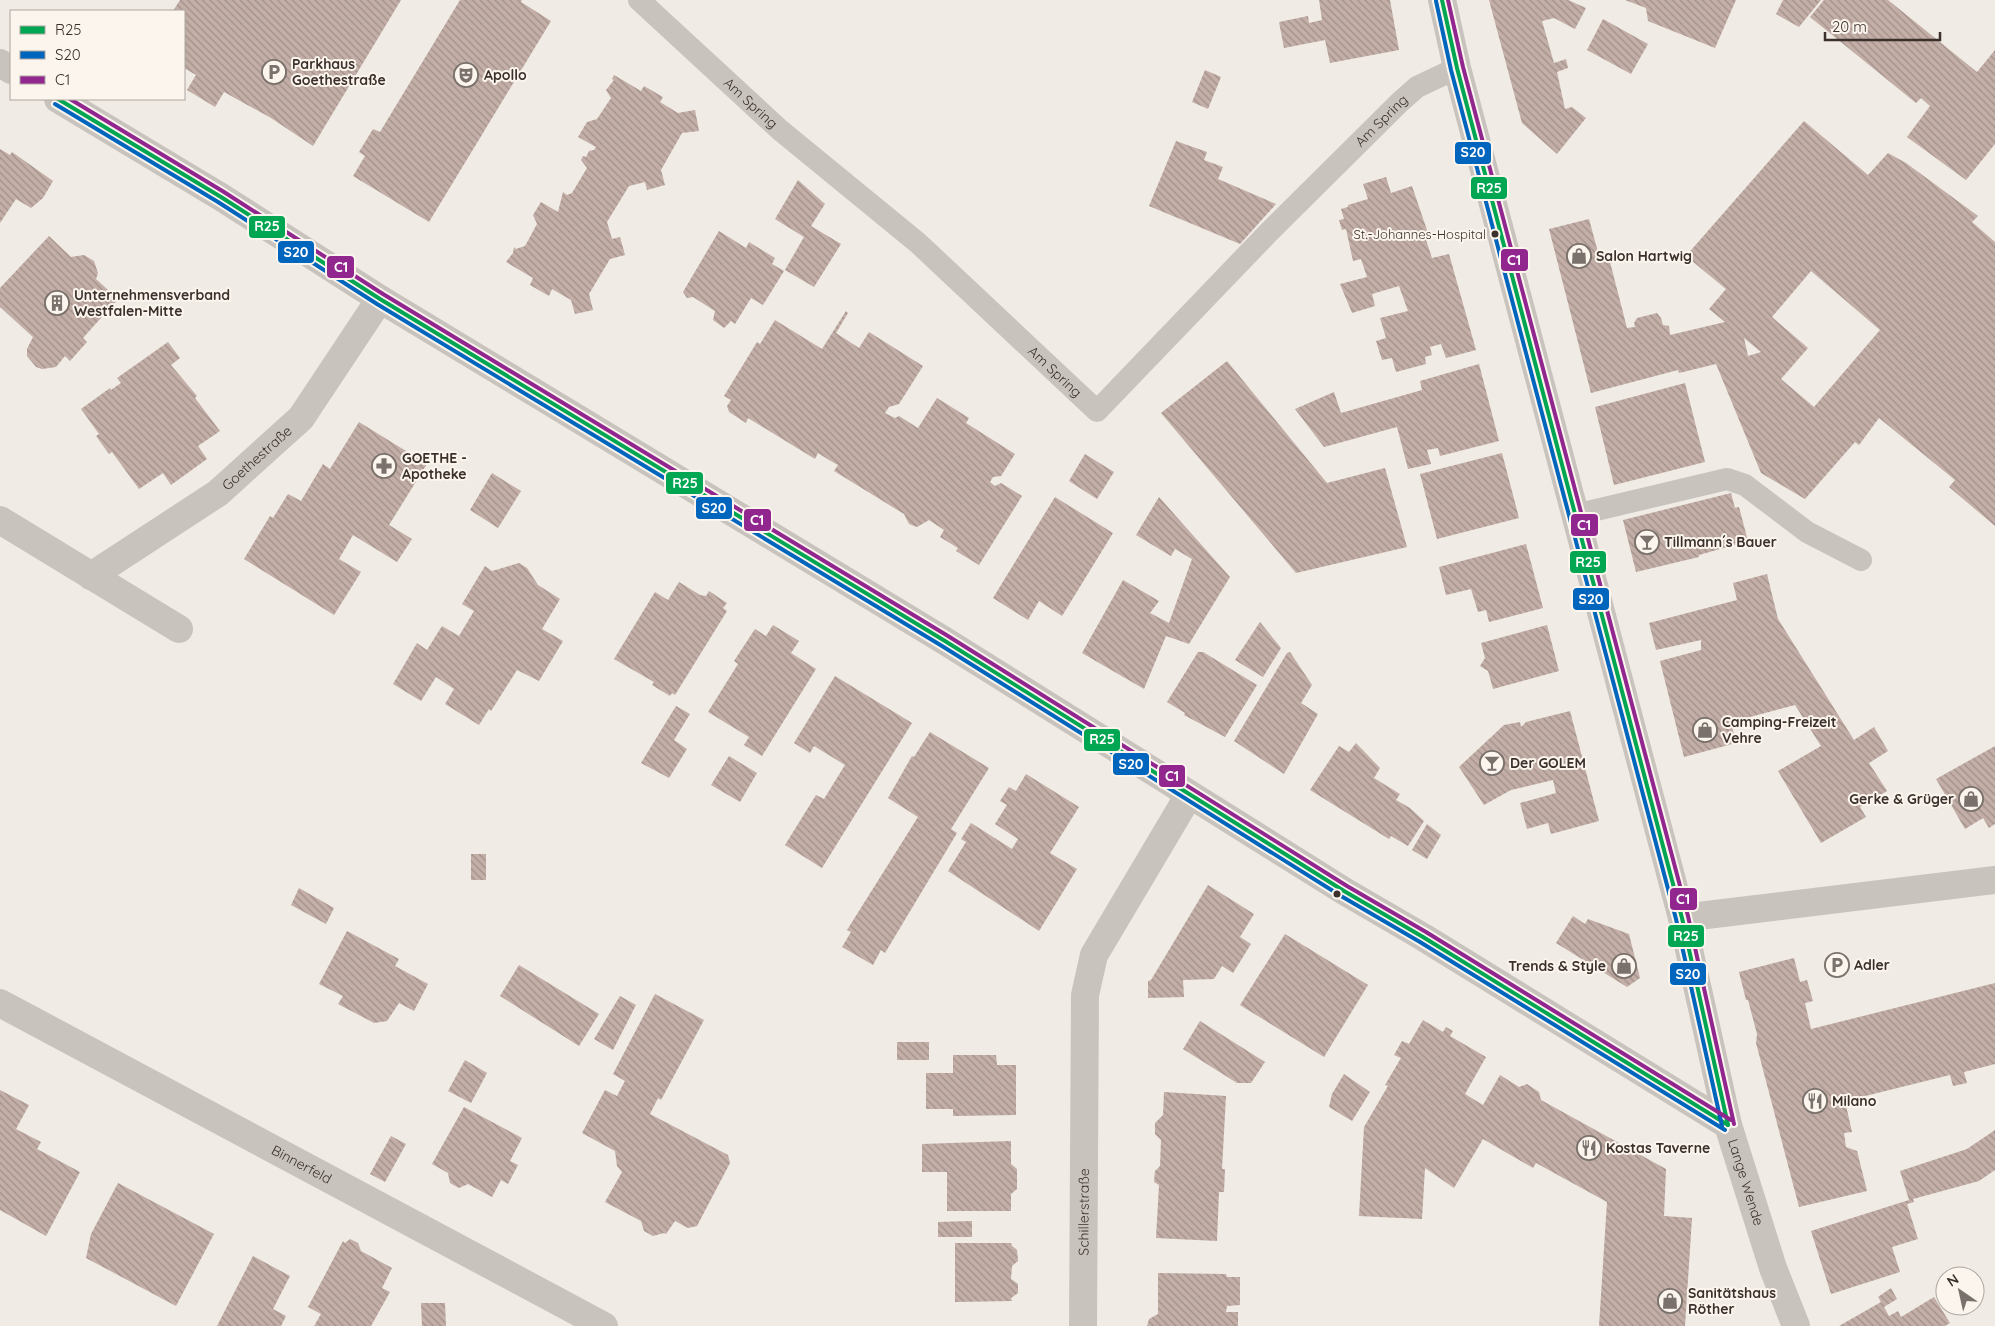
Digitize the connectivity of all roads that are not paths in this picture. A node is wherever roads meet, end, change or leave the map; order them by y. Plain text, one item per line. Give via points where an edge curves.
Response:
1 (639, 0) edge
2 (1442, 0) edge
3 (1457, 68) junction
4 (60, 100) edge
5 (380, 299) junction
6 (1575, 515) junction
7 (0, 520) edge
8 (1861, 560) dead end
9 (91, 576) junction
10 (179, 629) dead end
11 (1189, 795) junction
12 (1995, 880) edge
13 (1682, 918) junction
14 (0, 1003) edge
15 (1728, 1125) junction
16 (604, 1326) edge
17 (1083, 1326) edge
18 (1796, 1326) edge

1 - 3 lane, Am Spring via 780,130 918,243 1097,411 1268,233 1400,102 1417,87
2 - 3 street, Lange Wende
3 - 6 street, Lange Wende
4 - 5 street via 221,197
5 - 9 street, Goethestraße via 301,418 218,493
5 - 11 street via 945,641
6 - 8 lane via 1727,479 1745,485 1807,532
6 - 13 street, Lange Wende
7 - 9 street
9 - 10 street
11 - 15 street
11 - 17 street, Schillerstraße via 1094,955 1084,994
12 - 13 street
13 - 15 street, Lange Wende
14 - 16 street, Binnerfeld
15 - 18 street, Lange Wende via 1773,1268

